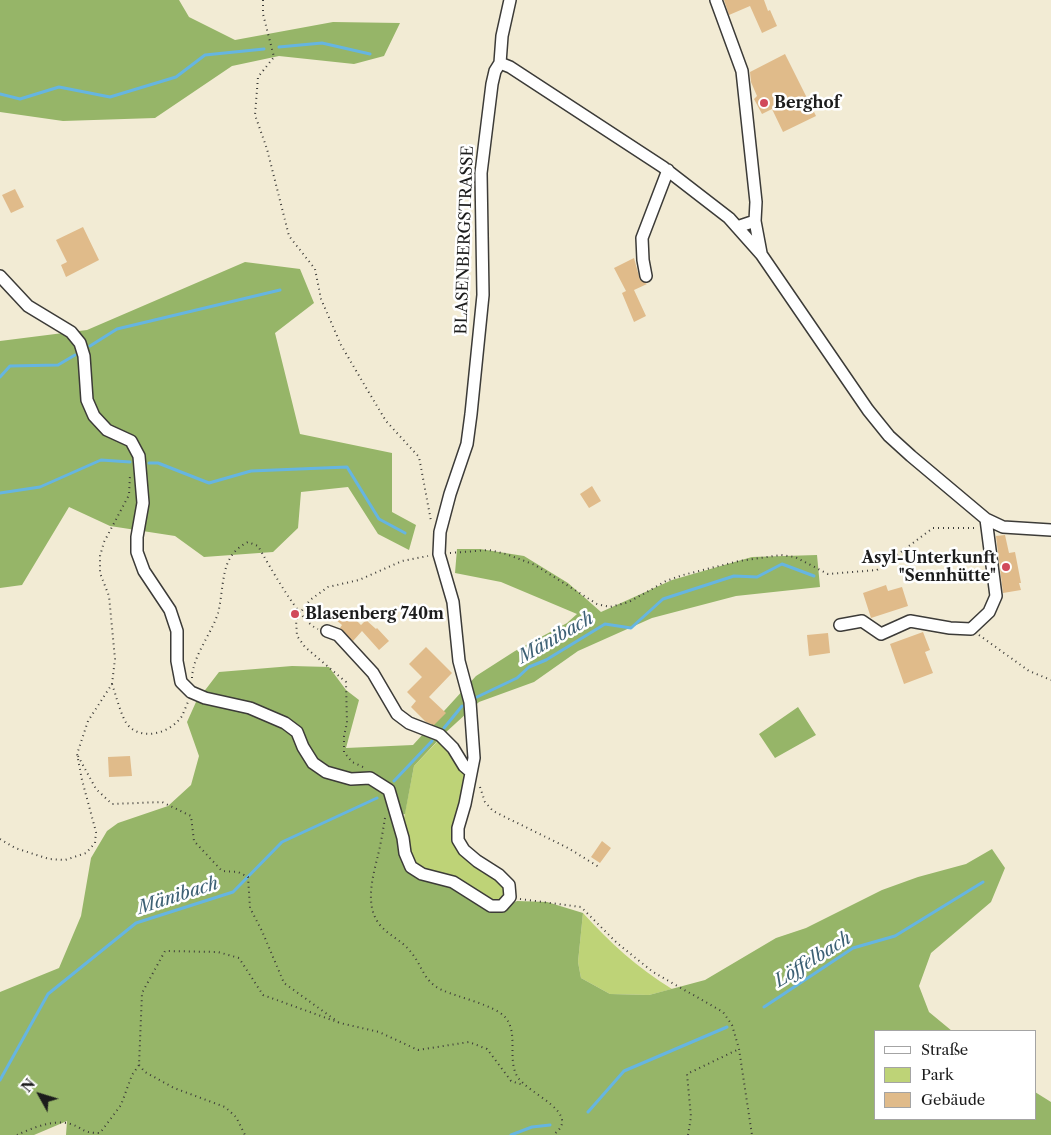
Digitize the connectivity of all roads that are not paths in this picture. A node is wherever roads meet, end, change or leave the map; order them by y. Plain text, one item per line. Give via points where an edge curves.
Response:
1 (510, 0) edge
2 (716, 0) edge
3 (500, 63) junction
4 (668, 170) junction
5 (755, 220) junction
6 (737, 227) junction
7 (761, 254) junction
8 (0, 276) edge
9 (646, 276) dead end
10 (987, 524) junction
11 (1051, 530) edge
12 (840, 625) dead end
13 (327, 631) road end
14 (471, 772) junction

1 - 3 street, BLASENBERGSTRASSE
2 - 5 street via 742,71 756,202
3 - 4 street
3 - 14 street, BLASENBERGSTRASSE via 492,84 481,173 483,296 467,444 440,532 439,554 453,602 459,661 470,702 474,758
4 - 6 street
4 - 9 street via 642,238
5 - 6 street
5 - 7 street
6 - 7 street
7 - 10 street via 889,436
8 - 14 street, BLASENBERGSTRASSE via 28,306 71,332 80,343 87,400 94,416 107,430 131,441 139,456 143,503 136,552 144,571 170,610 177,630 181,682 206,698 250,708 285,723 297,732 313,763 326,772 351,779 370,778 389,790 411,867 422,874 453,882 490,906 502,906 510,897 509,885 464,850 458,840
10 - 11 street
10 - 12 street via 996,596 989,612 971,629 910,621 881,634 862,621
13 - 14 street via 338,635 373,672 397,714 409,723 440,735

